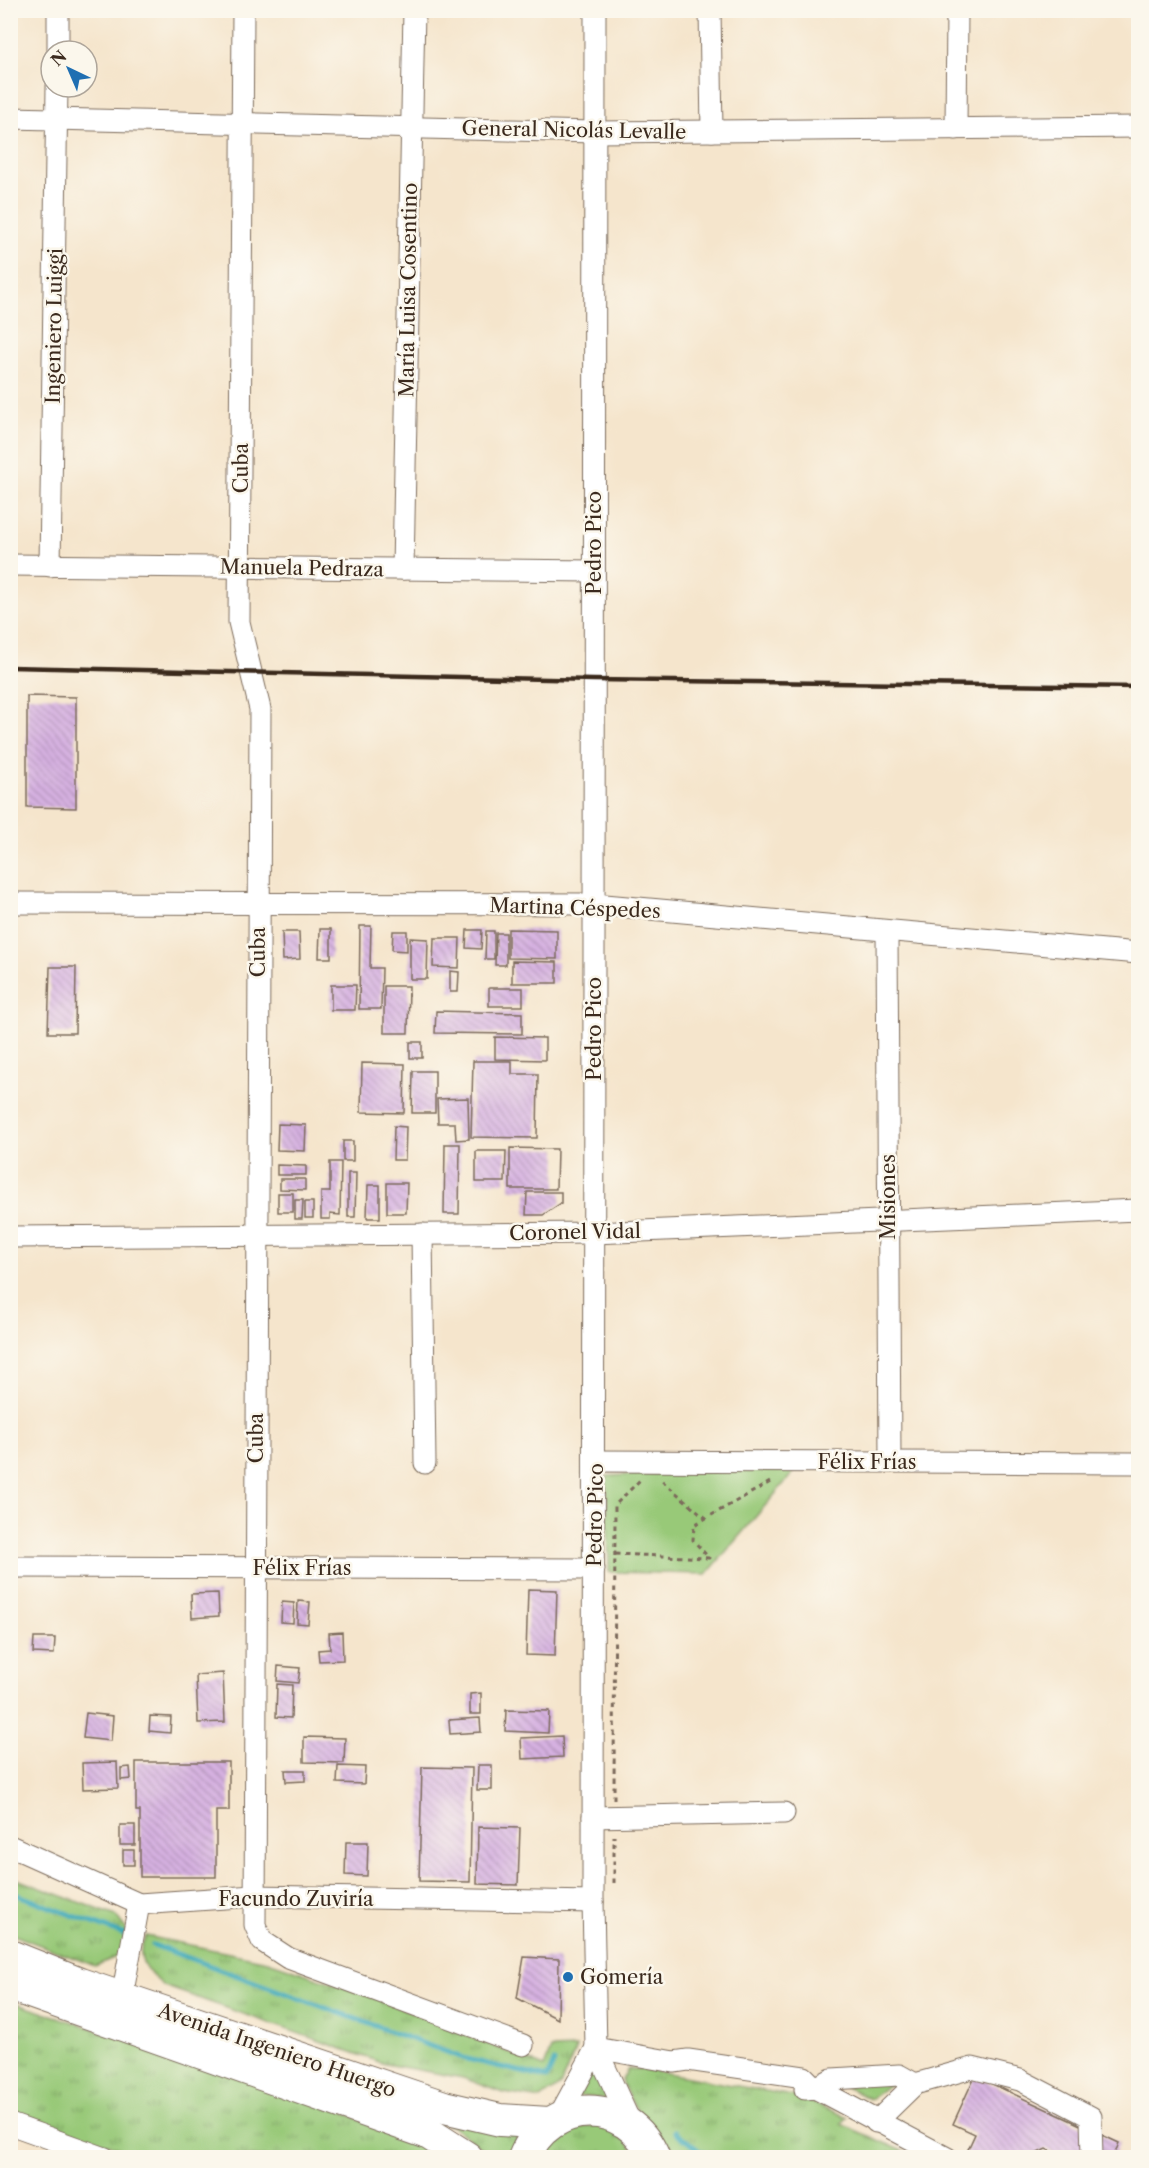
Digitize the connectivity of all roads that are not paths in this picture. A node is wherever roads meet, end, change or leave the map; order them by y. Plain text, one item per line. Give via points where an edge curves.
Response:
1 (58, 10) edge
2 (243, 10) edge
3 (414, 10) edge
4 (595, 10) edge
5 (710, 10) edge
6 (957, 10) edge
7 (58, 39) edge
8 (57, 99) edge
9 (10, 118) edge
10 (57, 118) junction
11 (243, 123) junction
12 (411, 127) junction
13 (1138, 127) edge
14 (956, 129) junction
15 (711, 131) junction
16 (595, 132) junction
17 (10, 565) edge
18 (50, 566) junction
19 (240, 567) junction
20 (403, 569) junction
21 (594, 571) junction
22 (10, 903) edge
23 (259, 904) junction
24 (594, 904) junction
25 (887, 932) junction
26 (1138, 953) edge
27 (1138, 1210) edge
28 (888, 1220) junction
29 (594, 1233) junction
30 (422, 1234) junction
31 (257, 1235) junction
32 (10, 1236) edge
33 (595, 1461) junction
34 (425, 1462) dead end
35 (890, 1462) junction
36 (1138, 1463) edge
37 (10, 1567) edge
38 (255, 1568) junction
39 (594, 1569) junction
40 (784, 1813) dead end
41 (604, 1817) junction
42 (10, 1846) edge
43 (255, 1896) junction
44 (593, 1902) junction
45 (139, 1904) junction
46 (10, 1956) edge
47 (10, 1985) edge
48 (122, 1997) junction
49 (523, 2045) dead end
50 (596, 2048) junction
51 (915, 2084) junction
52 (815, 2088) junction
53 (554, 2120) junction
54 (876, 2122) junction
55 (10, 2124) edge
56 (632, 2126) junction
57 (105, 2157) edge
58 (467, 2157) edge
59 (524, 2157) edge
60 (655, 2157) edge
61 (947, 2157) edge
62 (1092, 2157) edge

1 - 7 street
2 - 11 street, Cuba
3 - 12 street, María Luisa Cosentino
4 - 16 street, Pedro Pico
5 - 15 street
6 - 14 street
8 - 10 street, Ingeniero Luiggi
9 - 10 street, General Nicolás Levalle
10 - 11 street, General Nicolás Levalle
10 - 18 street, Ingeniero Luiggi
11 - 12 street, General Nicolás Levalle
11 - 19 street, Cuba
12 - 16 street, General Nicolás Levalle
12 - 20 street, María Luisa Cosentino
13 - 14 street, General Nicolás Levalle
14 - 15 street, General Nicolás Levalle
15 - 16 street, General Nicolás Levalle
16 - 21 street, Pedro Pico
17 - 18 street, Manuela Pedraza
18 - 19 street, Manuela Pedraza
19 - 20 street, Manuela Pedraza
19 - 23 street, Cuba via 239,622 260,709
20 - 21 street, Manuela Pedraza
21 - 24 street, Pedro Pico
22 - 23 street, Martina Céspedes
23 - 24 street, Martina Céspedes
23 - 31 street, Cuba
24 - 25 street, Martina Céspedes
24 - 29 street, Pedro Pico
25 - 26 street, Martina Céspedes
25 - 28 street, Misiones
27 - 28 street, Coronel Vidal
28 - 29 street, Coronel Vidal
28 - 35 street, Misiones
29 - 30 street, Coronel Vidal
29 - 33 street, Pedro Pico
30 - 31 street, Coronel Vidal
30 - 34 street
31 - 32 street, Coronel Vidal
31 - 38 street, Cuba
33 - 35 street, Félix Frías
33 - 39 street, Pedro Pico
35 - 36 street, Félix Frías
37 - 38 street, Félix Frías
38 - 39 street, Félix Frías
38 - 43 street, Cuba
39 - 41 street, Pedro Pico
40 - 41 street
41 - 44 street, Pedro Pico
42 - 45 street, Facundo Zuviría
43 - 44 street, Facundo Zuviría
43 - 45 street, Facundo Zuviría
43 - 49 street, Cuba via 255,1924 262,1941 288,1958
44 - 50 street, Pedro Pico
45 - 48 street
46 - 48 highway, Avenida Ingeniero Huergo
47 - 58 highway, Avenida Ingeniero Huergo via 428,2133
48 - 53 highway, Avenida Ingeniero Huergo via 444,2107 500,2120
50 - 52 street via 674,2062 688,2060 804,2077
50 - 53 street, Pedro Pico
50 - 56 street, Pedro Pico
51 - 52 street via 899,2075 832,2079
51 - 54 street
51 - 62 street via 972,2068 1020,2080 1091,2117
52 - 54 street
53 - 56 highway, Avenida Ingeniero Huergo via 577,2112 596,2111
53 - 59 highway via 529,2145
54 - 61 street
55 - 57 street
56 - 60 highway, Avenida Ingeniero Huergo

